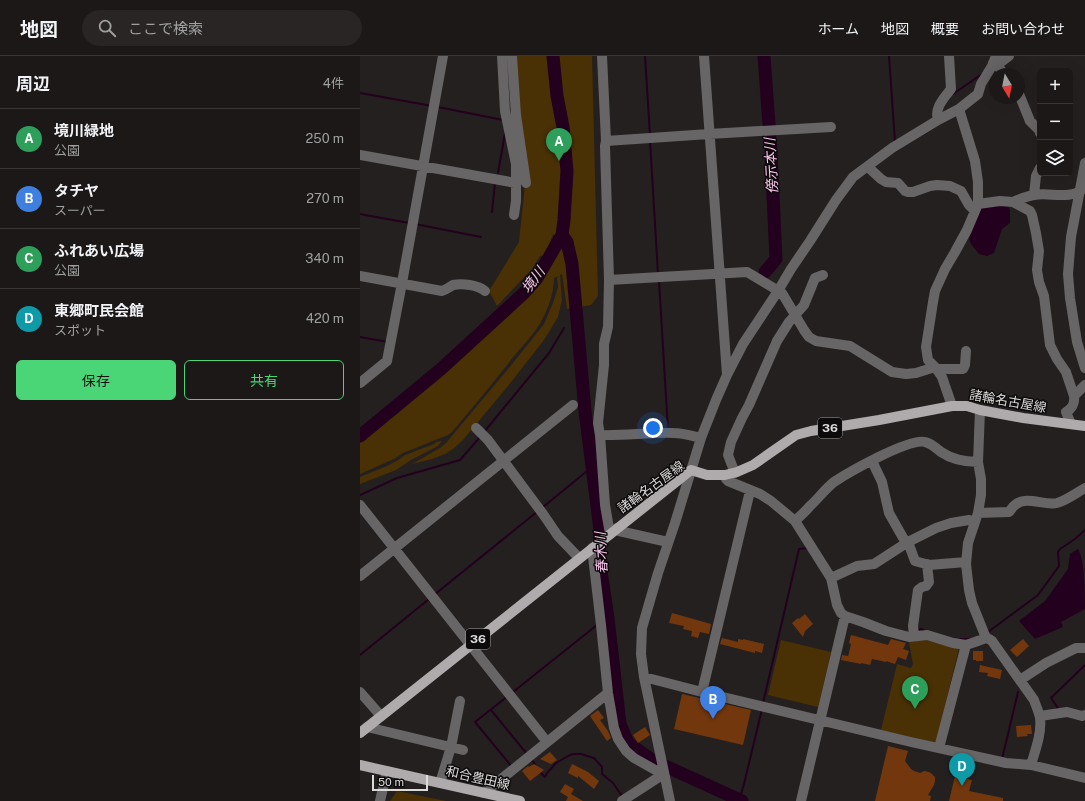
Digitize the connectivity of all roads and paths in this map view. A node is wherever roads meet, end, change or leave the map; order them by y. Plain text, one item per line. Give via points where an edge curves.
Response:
1 (443, 56) edge
2 (502, 56) edge
3 (512, 56) edge
4 (602, 56) edge
5 (704, 56) edge
6 (949, 56) edge
7 (1009, 56) edge
8 (995, 62) edge
9 (1023, 104) edge
10 (959, 109) junction
11 (938, 120) junction
12 (831, 127) dead end
13 (1037, 128) edge
14 (710, 134) junction
15 (606, 141) junction
16 (360, 155) edge
17 (1085, 163) edge
18 (423, 166) junction
19 (868, 166) junction
20 (1037, 174) edge
21 (521, 183) junction
22 (1082, 190) edge
23 (1034, 194) junction
24 (1013, 202) junction
25 (976, 208) junction
26 (514, 215) dead end
27 (719, 273) junction
28 (823, 275) dead end
29 (360, 276) edge
30 (609, 280) junction
31 (402, 283) junction
32 (485, 290) dead end
33 (778, 291) junction
34 (796, 315) junction
35 (966, 351) dead end
36 (935, 368) junction
37 (1085, 368) edge
38 (726, 375) junction
39 (360, 383) edge
40 (1085, 384) edge
41 (1074, 396) junction
42 (572, 404) dead end
43 (952, 406) junction
44 (980, 410) junction
45 (1071, 424) junction
46 (1085, 426) edge
47 (476, 428) dead end
48 (600, 435) junction
49 (701, 438) junction
50 (503, 461) junction
51 (872, 461) junction
52 (978, 462) junction
53 (691, 470) junction
54 (730, 474) junction
55 (1085, 488) edge
56 (750, 491) junction
57 (360, 504) edge
58 (977, 517) junction
59 (795, 521) junction
60 (611, 533) junction
61 (668, 542) junction
62 (907, 542) junction
63 (594, 547) junction
64 (394, 548) junction
65 (579, 558) junction
66 (966, 562) junction
67 (927, 564) junction
68 (360, 576) edge
69 (831, 578) junction
70 (845, 616) junction
71 (914, 636) junction
72 (986, 638) junction
73 (471, 644) junction
74 (966, 645) junction
75 (1085, 648) edge
76 (644, 677) junction
77 (1020, 680) junction
78 (360, 692) edge
79 (702, 692) junction
80 (608, 693) junction
81 (460, 701) dead end
82 (364, 703) edge
83 (1085, 715) edge
84 (381, 716) junction
85 (1040, 716) junction
86 (821, 720) junction
87 (364, 730) edge
88 (547, 742) junction
89 (451, 747) junction
90 (939, 748) junction
91 (463, 750) dead end
92 (360, 765) edge
93 (1030, 765) junction
94 (387, 771) junction
95 (662, 774) junction
96 (1085, 778) edge
97 (440, 783) junction
98 (484, 793) junction
99 (380, 801) edge
100 (520, 801) edge
101 (622, 801) edge
102 (670, 801) edge
103 (801, 801) edge

1 - 18 street
2 - 21 street via 505,111
3 - 21 street
4 - 15 street
5 - 14 street
6 - 11 street via 951,89 941,100 937,110
7 - 8 street
8 - 10 street via 981,84 978,94
9 - 13 street via 1030,121
10 - 11 street
10 - 25 street via 975,161 978,182
11 - 19 street
12 - 14 street
14 - 15 street
14 - 27 street
15 - 30 street
16 - 18 street
17 - 22 street
18 - 21 street
18 - 31 street
19 - 25 street via 881,179 898,183 908,192 937,185 950,186 961,191 969,205
19 - 33 street via 853,177 836,200
20 - 23 street
21 - 26 street
22 - 23 street via 1066,195
22 - 37 street via 1071,237 1068,274 1077,342
23 - 24 street
24 - 25 street via 1000,201
24 - 41 street via 1030,211 1032,215 1039,251 1037,270 1044,296 1050,345 1066,372
25 - 36 street via 935,291 926,347 928,360
27 - 30 street
27 - 33 street via 747,272
27 - 38 street
28 - 34 street via 815,278 804,305
29 - 31 street
30 - 48 street via 608,327 604,344 598,422
31 - 32 street via 442,290 459,284
31 - 39 street via 387,360
33 - 34 street
33 - 38 street
34 - 36 street via 809,337 816,341 850,346 892,372 906,374
34 - 54 street via 777,341 731,442 728,455
35 - 36 street via 963,369
36 - 43 street via 942,377
38 - 49 street
40 - 41 street
41 - 45 street via 1075,400 1066,412
42 - 50 street
43 - 44 main road, 諸輪名古屋線 / 36 via 967,406
43 - 54 main road, 諸輪名古屋線 / 36 via 796,435 753,464
44 - 45 main road, 諸輪名古屋線 / 36
44 - 52 street
45 - 46 main road, 諸輪名古屋線 / 36
47 - 50 street
48 - 49 street via 676,433
48 - 60 street via 605,505
49 - 53 street
50 - 64 street
50 - 65 street via 558,536
51 - 52 street via 905,445 922,441 958,460
51 - 59 street via 833,483
51 - 62 street via 882,482 889,513
52 - 58 street via 982,495
53 - 54 main road, 諸輪名古屋線 / 36 via 707,475
53 - 60 main road, 諸輪名古屋線 / 36
53 - 61 street
54 - 56 street via 726,479 728,481
55 - 58 street via 1057,503 1021,501 1009,512
56 - 59 street via 771,501
56 - 79 street
57 - 64 street
58 - 62 street via 936,528
58 - 66 street via 968,543
59 - 69 street
60 - 61 street via 619,531
60 - 63 main road, 諸輪名古屋線 / 36
61 - 76 street via 642,628 641,654
62 - 67 street via 915,561
62 - 69 street via 874,564 857,566
63 - 65 main road, 諸輪名古屋線 / 36
63 - 80 street
64 - 68 street
64 - 73 street
65 - 73 main road, 諸輪名古屋線 / 36
66 - 67 street
66 - 72 street via 972,603
67 - 71 street via 929,582 918,590
69 - 70 street via 837,605
70 - 71 street via 886,631
70 - 86 street
71 - 74 street via 927,635
72 - 74 street
72 - 77 street via 992,641
73 - 84 main road, 諸輪名古屋線 / 36
73 - 88 street
74 - 90 street
75 - 77 street via 1076,648
76 - 79 street
76 - 95 street via 662,758
77 - 85 street via 1034,700
78 - 82 street
79 - 86 street
80 - 88 street
80 - 95 street via 614,728 621,745 634,758
81 - 89 street
82 - 84 street
83 - 85 street via 1067,712
84 - 87 main road, 諸輪名古屋線 / 36
85 - 93 street via 1038,740
86 - 90 street
86 - 103 street
87 - 89 street
88 - 98 street
89 - 91 street
89 - 97 street
90 - 93 street via 1006,763
92 - 94 main road, 和合豊田線
93 - 96 street
94 - 97 main road, 和合豊田線
94 - 99 street
95 - 101 street
95 - 102 street
97 - 98 main road, 和合豊田線
98 - 100 main road, 和合豊田線

